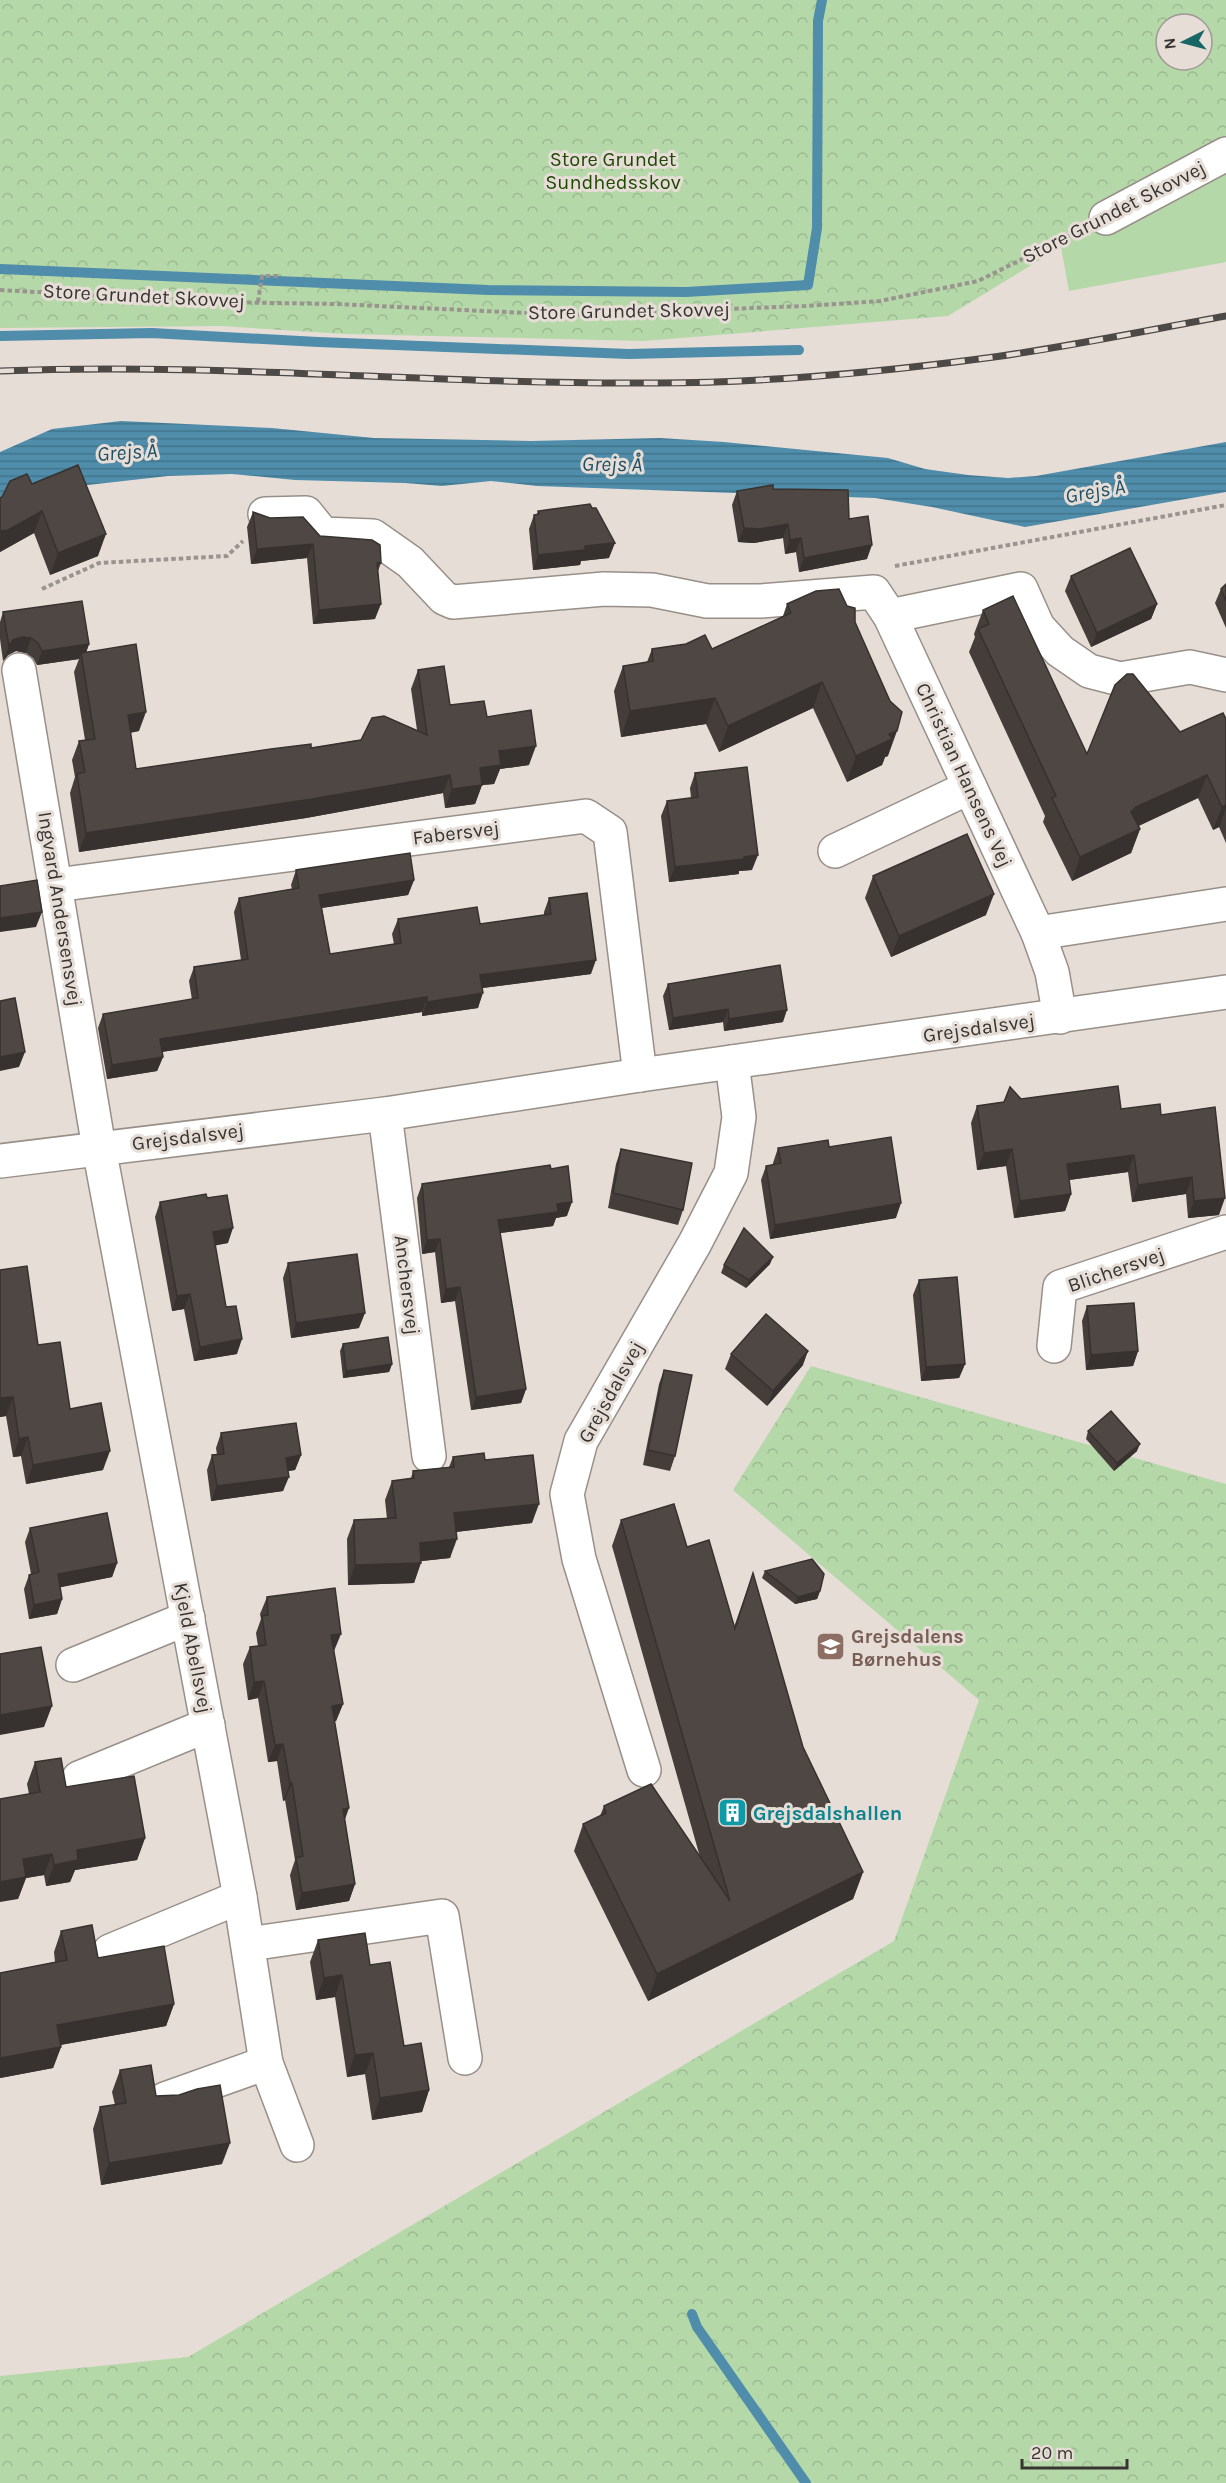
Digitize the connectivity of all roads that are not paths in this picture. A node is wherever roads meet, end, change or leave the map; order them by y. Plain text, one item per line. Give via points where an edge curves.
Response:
1 (1226, 154) edge
2 (1106, 218) road end
3 (265, 514) edge
4 (882, 604) junction
5 (19, 670) dead end
6 (1226, 675) edge
7 (970, 787) junction
8 (835, 851) dead end
9 (56, 885) junction
10 (1226, 904) edge
11 (1038, 933) junction
12 (1226, 992) edge
13 (1059, 1017) junction
14 (732, 1062) junction
15 (640, 1075) junction
16 (385, 1114) junction
17 (99, 1148) junction
18 (0, 1161) edge
19 (1226, 1232) edge
20 (1054, 1346) dead end
21 (429, 1456) dead end
22 (188, 1618) junction
23 (73, 1665) dead end
24 (208, 1725) junction
25 (644, 1770) dead end
26 (79, 1778) dead end
27 (240, 1897) junction
28 (249, 1944) junction
29 (110, 1951) dead end
30 (465, 2058) dead end
31 (266, 2062) junction
32 (165, 2099) edge
33 (297, 2145) dead end

1 - 2 street, Store Grundet Skovvej
3 - 4 street via 306,513 323,534 373,536 410,562 444,598 453,602 604,589 652,590 707,601
4 - 6 street via 1021,589 1038,627 1060,651 1089,671 1120,679 1190,667
4 - 7 street, Christian Hansens Vej
5 - 9 street, Ingvard Andersensvej
7 - 8 street
7 - 11 street, Christian Hansens Vej
9 - 15 street, Fabersvej via 586,816 610,832
9 - 17 street, Ingvard Andersensvej
10 - 11 street
11 - 13 street, Christian Hansens Vej via 1052,972
12 - 13 street, Grejsdalsvej
13 - 14 street, Grejsdalsvej
14 - 15 street, Grejsdalsvej
14 - 25 street, Grejsdalsvej via 739,1117 730,1173 695,1243 581,1441 567,1494 579,1559
15 - 16 street, Grejsdalsvej
16 - 17 street, Grejsdalsvej
16 - 21 street, Anchersvej
17 - 18 street, Grejsdalsvej
17 - 22 street, Kjeld Abellsvej
19 - 20 street, Blichersvej via 1060,1287
22 - 23 street
22 - 24 street, Kjeld Abellsvej
24 - 26 street
24 - 27 street, Kjeld Abellsvej
27 - 28 street, Kjeld Abellsvej
27 - 29 street
28 - 30 street via 442,1916
28 - 31 street, Kjeld Abellsvej
31 - 32 street
31 - 33 street, Kjeld Abellsvej

